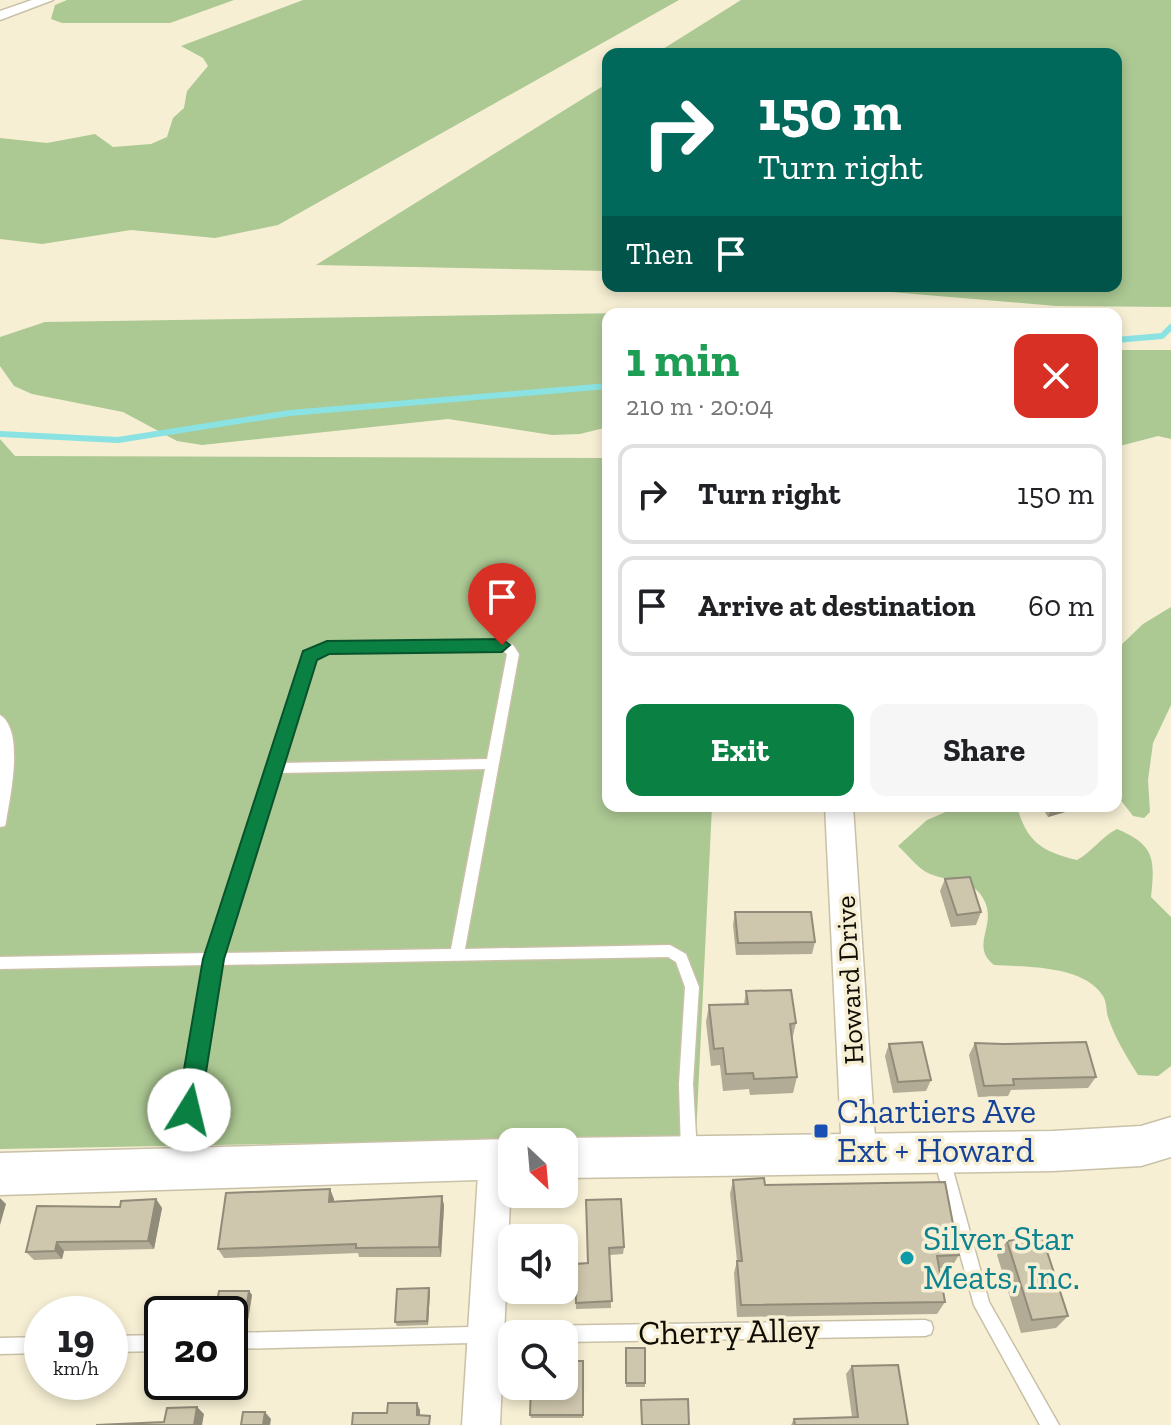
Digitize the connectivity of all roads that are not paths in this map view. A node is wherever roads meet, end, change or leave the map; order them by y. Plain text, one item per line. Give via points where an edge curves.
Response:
1 (46, 0) edge
2 (0, 16) edge
3 (0, 720) edge
4 (492, 764) junction
5 (274, 768) junction
6 (839, 812) edge
7 (0, 822) edge
8 (457, 954) junction
9 (213, 959) junction
10 (0, 963) edge
11 (1171, 1137) edge
12 (940, 1153) junction
13 (859, 1154) junction
14 (689, 1156) junction
15 (578, 1158) edge
16 (498, 1159) edge
17 (179, 1170) junction
18 (0, 1174) edge
19 (503, 1208) edge
20 (500, 1320) edge
21 (925, 1328) dead end
22 (578, 1333) edge
23 (498, 1335) edge
24 (248, 1341) edge
25 (498, 1344) edge
26 (24, 1345) edge
27 (0, 1346) edge
28 (481, 1425) edge
29 (1050, 1425) edge

1 - 2 street
3 - 7 lane via 7,729 8,746
4 - 5 lane
4 - 5 lane via 513,654 509,648 327,647 310,656
4 - 8 lane
5 - 9 lane
6 - 13 street, Howard Drive
8 - 9 lane
8 - 14 lane via 670,951 681,958 692,987 686,1084
9 - 10 lane
9 - 17 lane
11 - 12 street via 1141,1146
12 - 13 street
12 - 29 lane via 982,1305
13 - 14 street
14 - 15 street
16 - 17 street
17 - 18 street
19 - 20 street
21 - 22 lane, Cherry Alley
23 - 24 lane
25 - 28 street
26 - 27 lane

